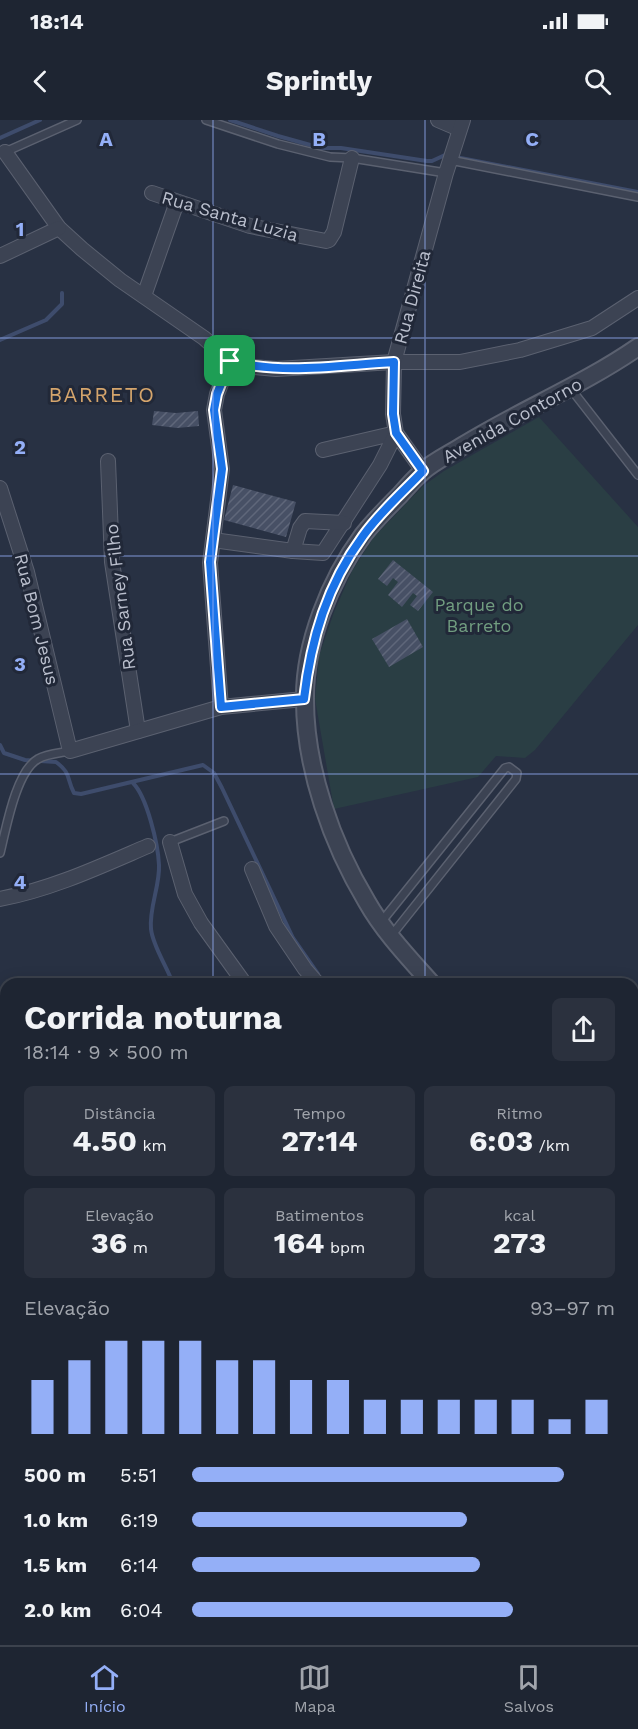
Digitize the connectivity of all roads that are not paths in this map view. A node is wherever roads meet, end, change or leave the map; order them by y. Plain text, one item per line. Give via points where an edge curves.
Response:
1 (77, 120) edge
2 (206, 120) edge
3 (438, 120) edge
4 (461, 125) edge
5 (2, 152) edge
6 (352, 158) junction
7 (450, 160) junction
8 (152, 193) dead end
9 (638, 197) edge
10 (177, 202) junction
11 (59, 228) junction
12 (0, 256) edge
13 (144, 296) junction
14 (638, 298) edge
15 (638, 346) edge
16 (230, 361) junction
17 (394, 362) junction
18 (570, 387) junction
19 (396, 433) junction
20 (323, 450) dead end
21 (108, 461) dead end
22 (423, 471) junction
23 (638, 475) edge
24 (0, 488) edge
25 (344, 523) junction
26 (213, 540) junction
27 (293, 551) junction
28 (304, 699) junction
29 (221, 707) junction
30 (138, 731) junction
31 (70, 751) junction
32 (224, 821) dead end
33 (170, 842) joint
34 (148, 846) dead end
35 (0, 853) edge
36 (252, 868) dead end
37 (0, 899) edge
38 (386, 929) junction
39 (241, 978) edge
40 (313, 978) edge
41 (427, 978) edge

1 - 5 lane
2 - 6 lane via 278,144 330,157
3 - 4 street
4 - 7 street, Rua Direita
5 - 11 street
6 - 7 lane
6 - 10 street, Rua Santa Luzia via 330,240 250,226
7 - 9 lane
7 - 17 street, Rua Direita
8 - 10 street, Rua Santa Luzia
10 - 13 street
11 - 12 street
11 - 13 street
13 - 16 street
14 - 17 street via 592,328 520,350 460,362
15 - 18 street, Avenida Contorno
16 - 17 street via 276,369
16 - 26 street via 214,410 222,469
17 - 19 street, Rua Direita
18 - 22 street, Avenida Contorno
18 - 23 lane
19 - 20 street
19 - 22 street
19 - 25 street
21 - 30 street, Rua Sarney Filho via 112,562
22 - 28 street, Avenida Contorno via 364,534 334,584 309,659
24 - 31 street, Rua Bom Jesus via 27,572
25 - 27 street via 323,553
25 - 27 street via 305,522
26 - 27 street
26 - 29 street via 210,562
28 - 29 street
28 - 38 street, Avenida Contorno via 314,776 347,867
29 - 30 street
30 - 31 street
31 - 35 lane via 37,759 24,773
32 - 33 lane
33 - 39 street via 185,894
34 - 37 street via 67,881
36 - 40 street via 276,926
38 - 38 lane via 516,779 517,772 504,768
38 - 41 street, Avenida Contorno

